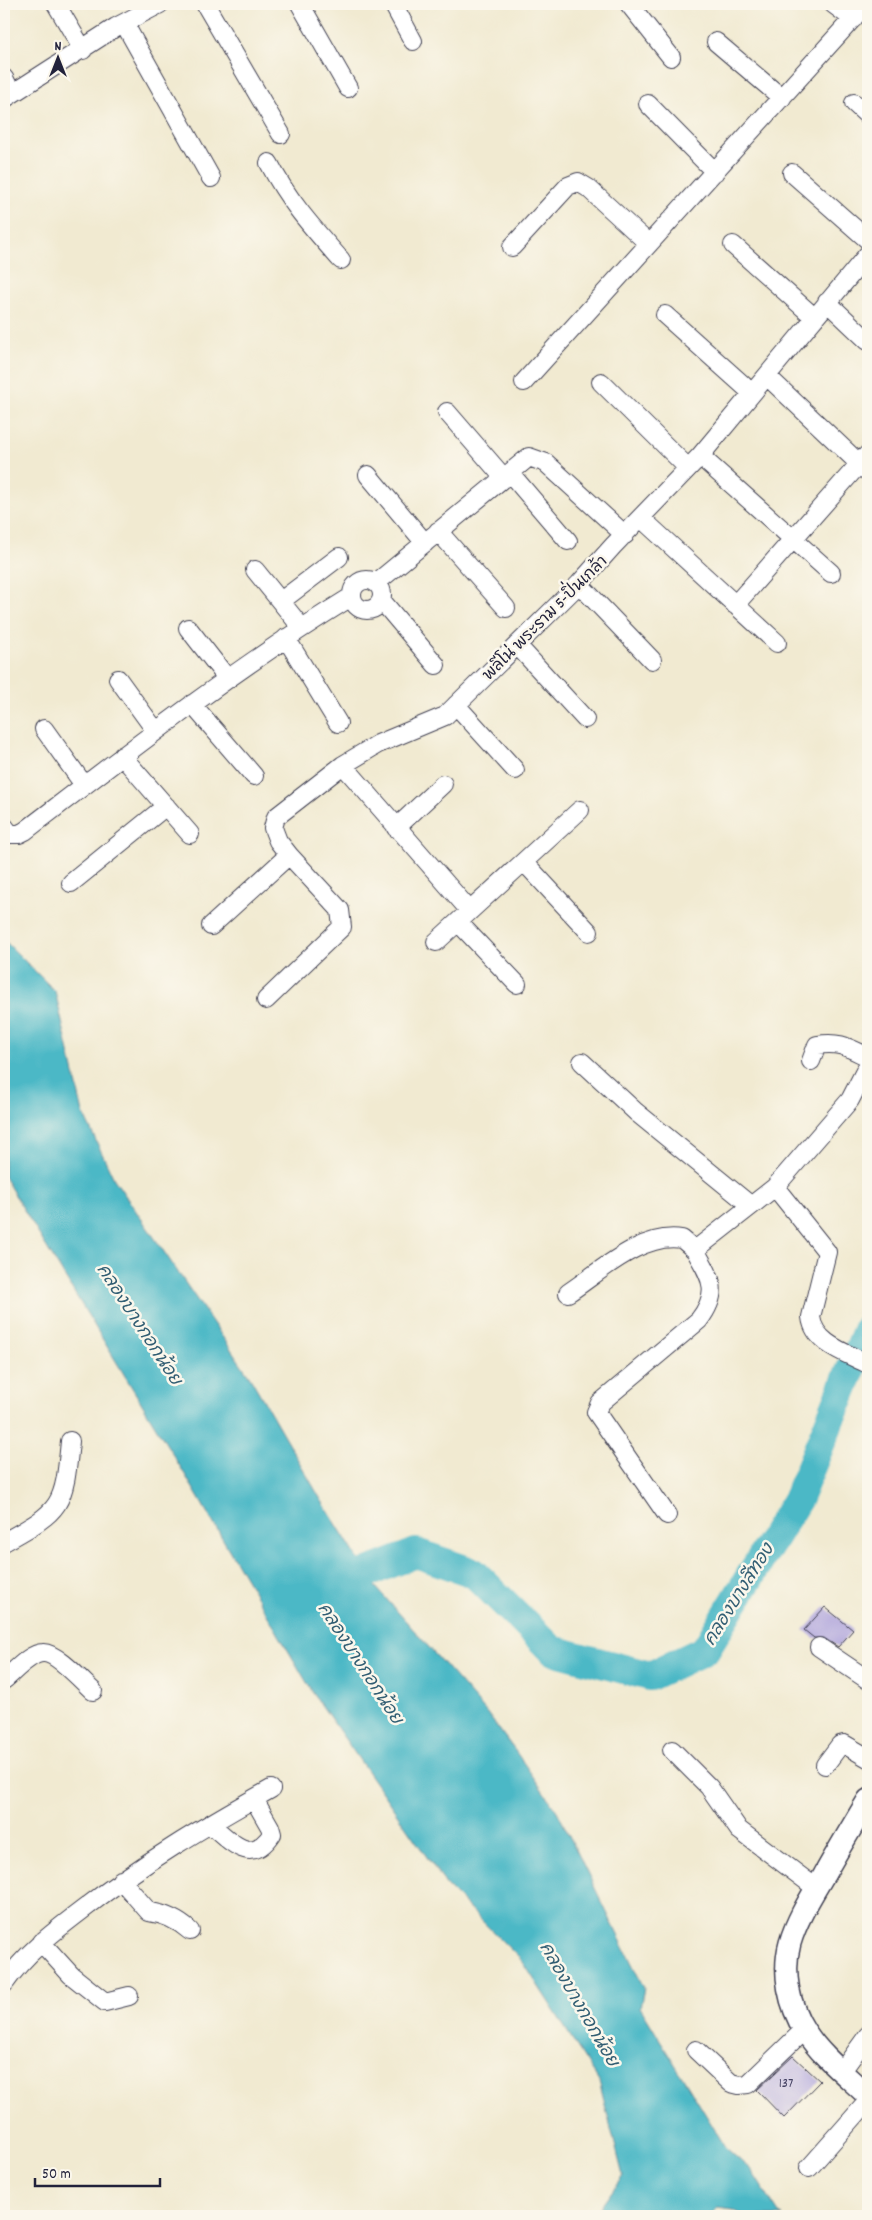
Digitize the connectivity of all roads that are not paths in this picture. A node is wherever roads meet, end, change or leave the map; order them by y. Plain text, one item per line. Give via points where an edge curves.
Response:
1 (56, 4) edge
2 (205, 4) edge
3 (300, 4) edge
4 (393, 4) edge
5 (629, 4) edge
6 (833, 4) edge
7 (866, 4) edge
8 (152, 6) edge
9 (852, 19) junction
10 (124, 23) junction
11 (413, 40) dead end
12 (716, 42) dead end
13 (83, 50) junction
14 (671, 57) dead end
15 (4, 78) edge
16 (348, 88) dead end
17 (8, 97) edge
18 (782, 98) junction
19 (854, 103) dead end
20 (648, 104) dead end
21 (868, 116) edge
22 (281, 134) dead end
23 (269, 162) dead end
24 (715, 172) junction
25 (792, 173) dead end
26 (211, 178) dead end
27 (868, 240) edge
28 (649, 244) junction
29 (732, 245) dead end
30 (512, 246) dead end
31 (868, 254) edge
32 (341, 260) dead end
33 (827, 302) junction
34 (665, 315) dead end
35 (815, 318) junction
36 (868, 341) edge
37 (768, 377) junction
38 (524, 382) dead end
39 (601, 382) dead end
40 (752, 393) junction
41 (447, 412) dead end
42 (694, 462) junction
43 (865, 463) edge
44 (368, 475) dead end
45 (507, 476) junction
46 (641, 518) junction
47 (438, 531) junction
48 (625, 535) junction
49 (792, 539) junction
50 (568, 541) dead end
51 (425, 543) junction
52 (339, 557) dead end
53 (255, 570) dead end
54 (831, 573) dead end
55 (376, 583) junction
56 (579, 584) junction
57 (352, 597) junction
58 (382, 601) junction
59 (281, 602) junction
60 (735, 605) junction
61 (506, 608) dead end
62 (188, 628) dead end
63 (302, 628) junction
64 (286, 638) junction
65 (777, 643) dead end
66 (517, 645) junction
67 (652, 660) dead end
68 (436, 665) dead end
69 (227, 678) junction
70 (118, 679) dead end
71 (192, 704) junction
72 (456, 705) junction
73 (584, 719) dead end
74 (338, 723) dead end
75 (44, 730) dead end
76 (154, 730) junction
77 (122, 756) junction
78 (343, 765) junction
79 (515, 770) dead end
80 (254, 776) dead end
81 (443, 784) dead end
82 (84, 785) junction
83 (166, 806) junction
84 (580, 810) dead end
85 (4, 826) edge
86 (396, 828) junction
87 (190, 834) dead end
88 (289, 854) junction
89 (524, 862) junction
90 (71, 883) dead end
91 (464, 916) junction
92 (211, 926) dead end
93 (589, 932) dead end
94 (436, 942) dead end
95 (517, 984) dead end
96 (266, 1000) dead end
97 (868, 1057) edge
98 (811, 1061) dead end
99 (582, 1062) dead end
100 (868, 1065) edge
101 (774, 1187) junction
102 (750, 1205) junction
103 (695, 1250) junction
104 (568, 1293) dead end
105 (868, 1364) edge
106 (70, 1441) dead end
107 (667, 1515) dead end
108 (4, 1542) edge
109 (819, 1647) dead end
110 (4, 1680) edge
111 (868, 1680) edge
112 (93, 1691) dead end
113 (672, 1750) dead end
114 (868, 1758) edge
115 (825, 1765) dead end
116 (271, 1789) dead end
117 (254, 1799) junction
118 (868, 1800) edge
119 (210, 1824) junction
120 (121, 1880) junction
121 (816, 1888) junction
122 (190, 1931) dead end
123 (41, 1942) junction
124 (4, 1984) edge
125 (130, 1996) dead end
126 (804, 2030) junction
127 (868, 2035) edge
128 (696, 2050) dead end
129 (842, 2071) junction
130 (868, 2096) edge
131 (868, 2101) edge
132 (810, 2168) dead end

1 - 13 street
2 - 22 street
3 - 16 street
4 - 11 street
5 - 14 street
6 - 9 street
7 - 9 street
8 - 10 street
9 - 18 street
10 - 13 street
10 - 26 street
12 - 18 street
13 - 17 street
15 - 17 street
18 - 24 street
19 - 21 street
20 - 24 street
23 - 32 street via 283,192
24 - 28 street
25 - 27 street
28 - 30 street via 578,182 568,186
28 - 38 street
29 - 35 street
31 - 33 street, พลีโน่ พระราม 5-ปิ่นเกล้า
33 - 35 street, พลีโน่ พระราม 5-ปิ่นเกล้า
33 - 36 street
34 - 40 street
35 - 37 street, พลีโน่ พระราม 5-ปิ่นเกล้า
37 - 40 street, พลีโน่ พระราม 5-ปิ่นเกล้า
37 - 43 street
39 - 42 street
40 - 42 street, พลีโน่ พระราม 5-ปิ่นเกล้า
41 - 45 street
42 - 46 street, พลีโน่ พระราม 5-ปิ่นเกล้า
42 - 49 street
43 - 49 street
44 - 51 street
45 - 47 street
45 - 48 street via 528,457 546,463
45 - 50 street
46 - 48 street, พลีโน่ พระราม 5-ปิ่นเกล้า
46 - 60 street
47 - 51 street
47 - 61 street
48 - 56 street, พลีโน่ พระราม 5-ปิ่นเกล้า
49 - 54 street
49 - 60 street
51 - 55 street
52 - 59 street
53 - 59 street
55 - 57 street via 366,580 357,583
55 - 58 street via 381,588
56 - 66 street, พลีโน่ พระราม 5-ปิ่นเกล้า
56 - 67 street
57 - 58 street via 358,608 365,610 378,607
57 - 63 street
58 - 68 street
59 - 63 street
60 - 65 street
62 - 69 street
63 - 64 street
64 - 69 street
64 - 74 street
66 - 72 street, พลีโน่ พระราม 5-ปิ่นเกล้า
66 - 73 street
69 - 71 street
70 - 76 street
71 - 76 street
71 - 80 street
72 - 78 street, พลีโน่ พระราม 5-ปิ่นเกล้า via 445,716 378,744
72 - 79 street
75 - 82 street
76 - 77 street
77 - 82 street
77 - 83 street
78 - 86 street
78 - 88 street, พลีโน่ พระราม 5-ปิ่นเกล้า via 276,817 273,828 278,841
81 - 86 street
82 - 85 street via 19,834 10,834
83 - 87 street
83 - 90 street
84 - 89 street
86 - 91 street via 435,871
88 - 92 street
88 - 96 street, พลีโน่ พระราม 5-ปิ่นเกล้า via 340,910 342,928
89 - 91 street
89 - 93 street
91 - 94 street
91 - 95 street
97 - 98 street via 840,1043 817,1045
99 - 102 street via 636,1112
100 - 101 street via 850,1100
101 - 102 street
101 - 105 street via 827,1252 811,1317 812,1326 828,1343
102 - 103 street
103 - 104 street via 682,1239 659,1238 642,1244
103 - 107 street via 711,1278 709,1307 699,1320 600,1403 596,1412
106 - 108 street via 66,1485 55,1510
109 - 111 street
110 - 112 street via 43,1652 54,1656
113 - 121 street via 709,1787 739,1830
114 - 115 street via 844,1744
116 - 117 street
117 - 119 street
117 - 119 street via 272,1834 252,1850 239,1849
118 - 121 main road
119 - 120 street
120 - 122 street via 149,1912 178,1921
120 - 123 street
121 - 126 main road via 793,1936 787,1964 788,1988
123 - 124 street via 19,1962
123 - 125 street via 71,1975 105,2002
126 - 128 street via 748,2084 731,2083
126 - 129 main road via 815,2046
127 - 129 street
129 - 130 main road
131 - 132 street

